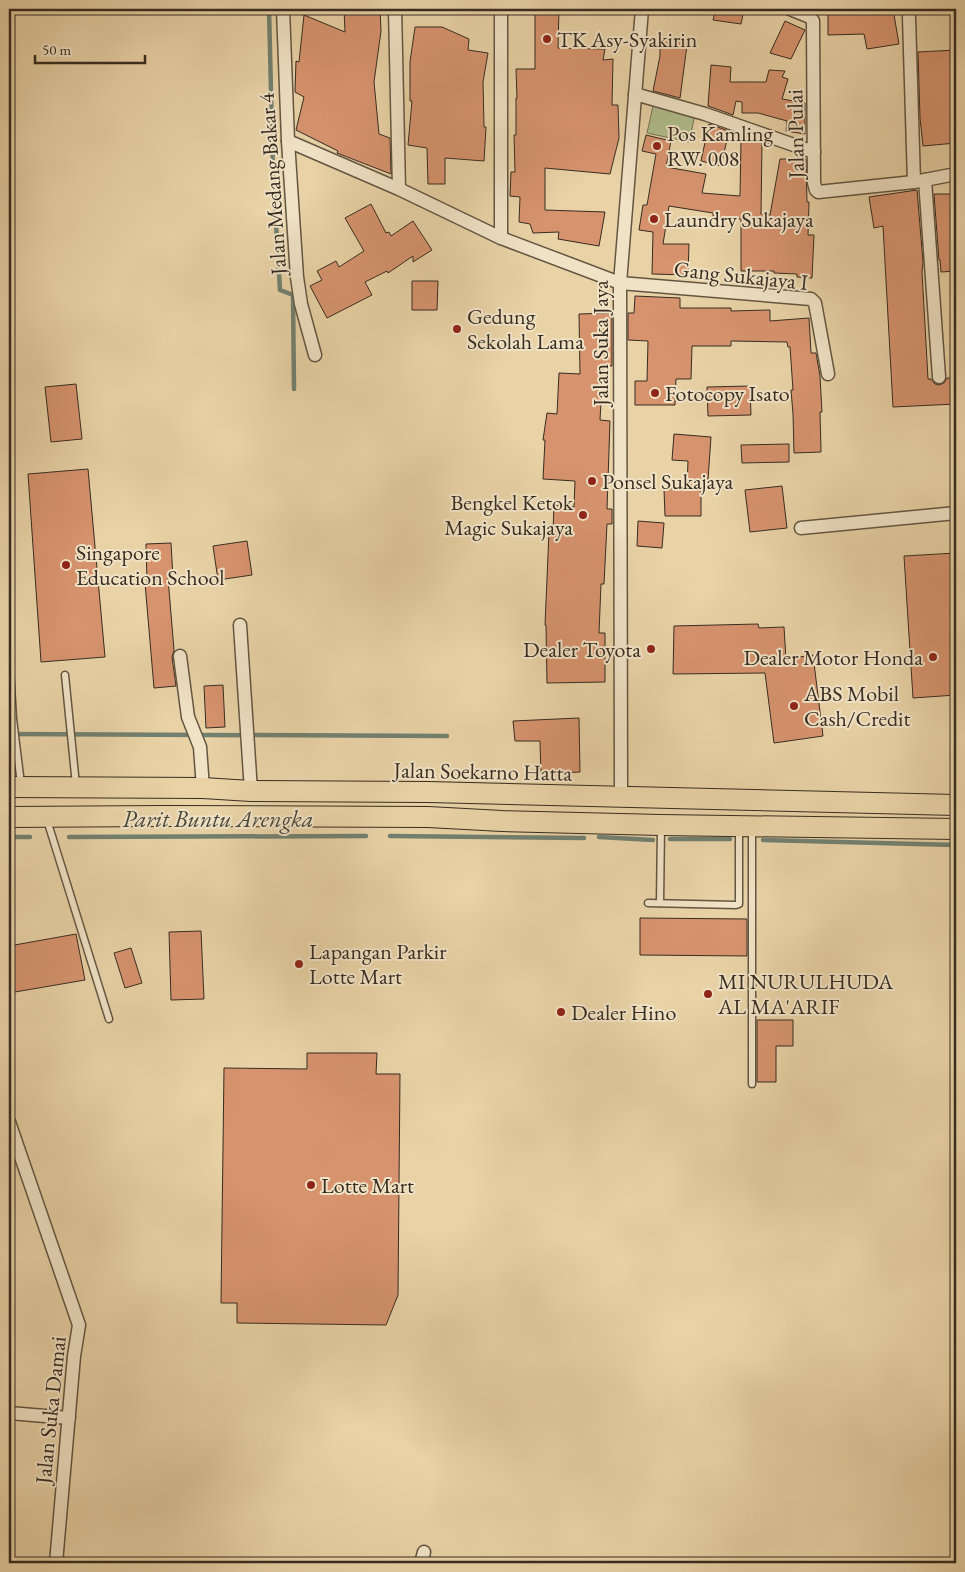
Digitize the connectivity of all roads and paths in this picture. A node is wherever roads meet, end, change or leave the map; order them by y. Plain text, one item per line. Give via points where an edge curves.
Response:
1 (283, 9) edge
2 (395, 9) edge
3 (501, 9) edge
4 (642, 9) edge
5 (790, 9) edge
6 (909, 17) dead end
7 (635, 94) junction
8 (288, 141) junction
9 (814, 152) junction
10 (956, 174) edge
11 (920, 181) junction
12 (399, 190) junction
13 (501, 238) junction
14 (620, 283) junction
15 (315, 355) dead end
16 (828, 374) dead end
17 (939, 378) dead end
18 (956, 513) edge
19 (801, 528) dead end
20 (240, 625) dead end
21 (9, 650) edge
22 (180, 656) dead end
23 (65, 675) dead end
24 (15, 787) edge
25 (77, 788) junction
26 (203, 788) junction
27 (251, 791) junction
28 (428, 792) junction
29 (621, 798) junction
30 (956, 805) edge
31 (9, 817) edge
32 (46, 817) junction
33 (428, 817) junction
34 (661, 825) junction
35 (746, 826) junction
36 (956, 830) edge
37 (648, 902) dead end
38 (660, 903) junction
39 (109, 1019) dead end
40 (752, 1084) dead end
41 (9, 1122) edge
42 (9, 1412) edge
43 (69, 1418) junction
44 (56, 1563) edge

1 - 8 street, Jalan Medang Bakar 4
2 - 12 street
3 - 13 street
4 - 7 street, Jalan Suka Jaya
5 - 9 street, Jalan Pulai via 813,21
6 - 11 street
7 - 9 street via 705,114
7 - 14 street, Jalan Suka Jaya
8 - 12 street
8 - 15 street, Jalan Medang Bakar 4 via 297,277
9 - 11 street, Jalan Pulai via 814,183 818,192
10 - 11 street, Jalan Pulai
11 - 17 street
12 - 13 street
13 - 14 street
14 - 16 street, Gang Sukajaya I via 812,299
14 - 29 street, Jalan Suka Jaya
18 - 19 street
20 - 27 street
21 - 24 lane
22 - 26 street via 188,717 200,747
23 - 25 lane
24 - 25 main road, Jalan Soekarno Hatta
25 - 26 main road, Jalan Soekarno Hatta
26 - 27 main road, Jalan Soekarno Hatta
27 - 28 main road, Jalan Soekarno Hatta
28 - 29 main road, Jalan Soekarno Hatta
28 - 33 main road
29 - 30 main road, Jalan Soekarno Hatta
31 - 32 main road, Jalan Soekarno Hatta
32 - 33 main road, Jalan Soekarno Hatta
32 - 39 lane
33 - 34 main road, Jalan Soekarno Hatta
34 - 35 main road, Jalan Soekarno Hatta
34 - 38 lane
35 - 36 main road, Jalan Soekarno Hatta
35 - 38 lane via 739,904
35 - 40 lane
37 - 38 lane
41 - 43 street, Jalan Suka Damai via 79,1325
42 - 43 street
43 - 44 street, Jalan Suka Damai

